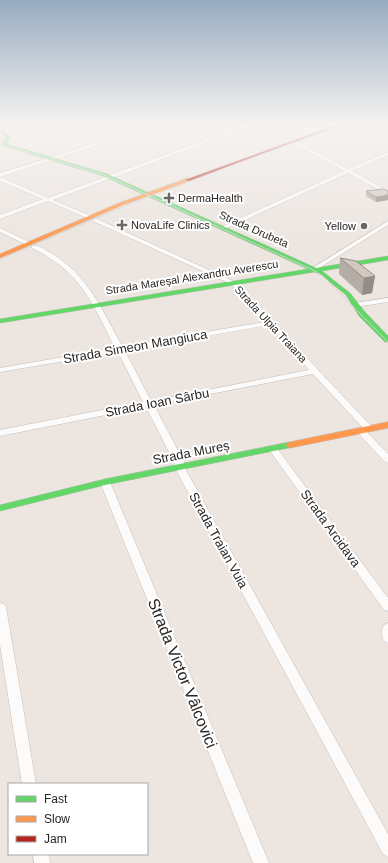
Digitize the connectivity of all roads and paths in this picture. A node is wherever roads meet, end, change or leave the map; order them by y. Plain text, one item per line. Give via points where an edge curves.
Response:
1 (37, 163) edge
2 (65, 163) edge
3 (144, 163) edge
4 (234, 163) edge
5 (334, 163) edge
6 (366, 163) edge
7 (349, 171) junction
8 (0, 175) edge
9 (108, 176) junction
10 (0, 179) edge
11 (388, 193) edge
12 (147, 194) junction
13 (47, 199) junction
14 (0, 217) edge
15 (92, 219) junction
16 (388, 223) edge
17 (223, 228) junction
18 (0, 230) edge
19 (32, 246) junction
20 (0, 256) edge
21 (388, 258) edge
22 (0, 261) edge
23 (314, 269) junction
24 (233, 283) junction
25 (388, 300) edge
26 (96, 305) junction
27 (355, 305) junction
28 (0, 321) edge
29 (270, 323) junction
30 (388, 340) edge
31 (120, 349) junction
32 (0, 370) edge
33 (314, 371) junction
34 (148, 403) junction
35 (388, 425) edge
36 (365, 430) junction
37 (0, 433) edge
38 (273, 449) junction
39 (388, 460) edge
40 (181, 468) junction
41 (105, 482) junction
42 (0, 508) edge
43 (0, 607) edge
44 (388, 607) edge
45 (388, 628) edge
46 (388, 638) edge
47 (29, 783) edge
48 (388, 849) edge
49 (261, 863) edge

1 - 8 street
2 - 9 street, Strada Drubeta
3 - 9 street
4 - 12 street
5 - 7 street
6 - 7 street
7 - 11 street
7 - 17 street
9 - 12 street, Strada Drubeta
9 - 13 street
10 - 13 street, Strada Ulpia Traiana
12 - 15 street
12 - 17 street, Strada Drubeta
13 - 14 street
13 - 15 street, Strada Ulpia Traiana
15 - 19 street
15 - 24 street, Strada Ulpia Traiana
16 - 23 street
17 - 23 street, Strada Drubeta
18 - 19 street, Strada Traian Vuia
19 - 20 street
19 - 22 street
19 - 26 street, Strada Traian Vuia via 68,267 84,285
21 - 23 street, Strada Mareșal Alexandru Averescu
23 - 24 street, Strada Mareșal Alexandru Averescu
23 - 27 street, Strada Drubeta via 338,285
24 - 26 street, Strada Mareșal Alexandru Averescu
24 - 29 street, Strada Ulpia Traiana
25 - 27 street
26 - 28 street, Strada Mareșal Alexandru Averescu
26 - 31 street, Strada Traian Vuia
27 - 30 street, Strada Drubeta
29 - 31 street, Strada Simeon Mangiuca
29 - 33 street, Strada Ulpia Traiana
31 - 32 street, Strada Simeon Mangiuca
31 - 34 street, Strada Traian Vuia
33 - 34 street, Strada Ioan Sârbu
33 - 36 street, Strada Ulpia Traiana
34 - 37 street, Strada Ioan Sârbu
34 - 40 street, Strada Traian Vuia
35 - 36 street, Strada Mureș
36 - 38 street, Strada Mureș
36 - 39 street, Strada Ulpia Traiana
38 - 40 street, Strada Mureș
38 - 44 street, Strada Arcidava
40 - 41 street, Strada Mureș
40 - 48 street, Strada Traian Vuia
41 - 42 street, Strada Mureș
41 - 49 street, Strada Victor Vâlcovici
43 - 47 street
45 - 46 street

